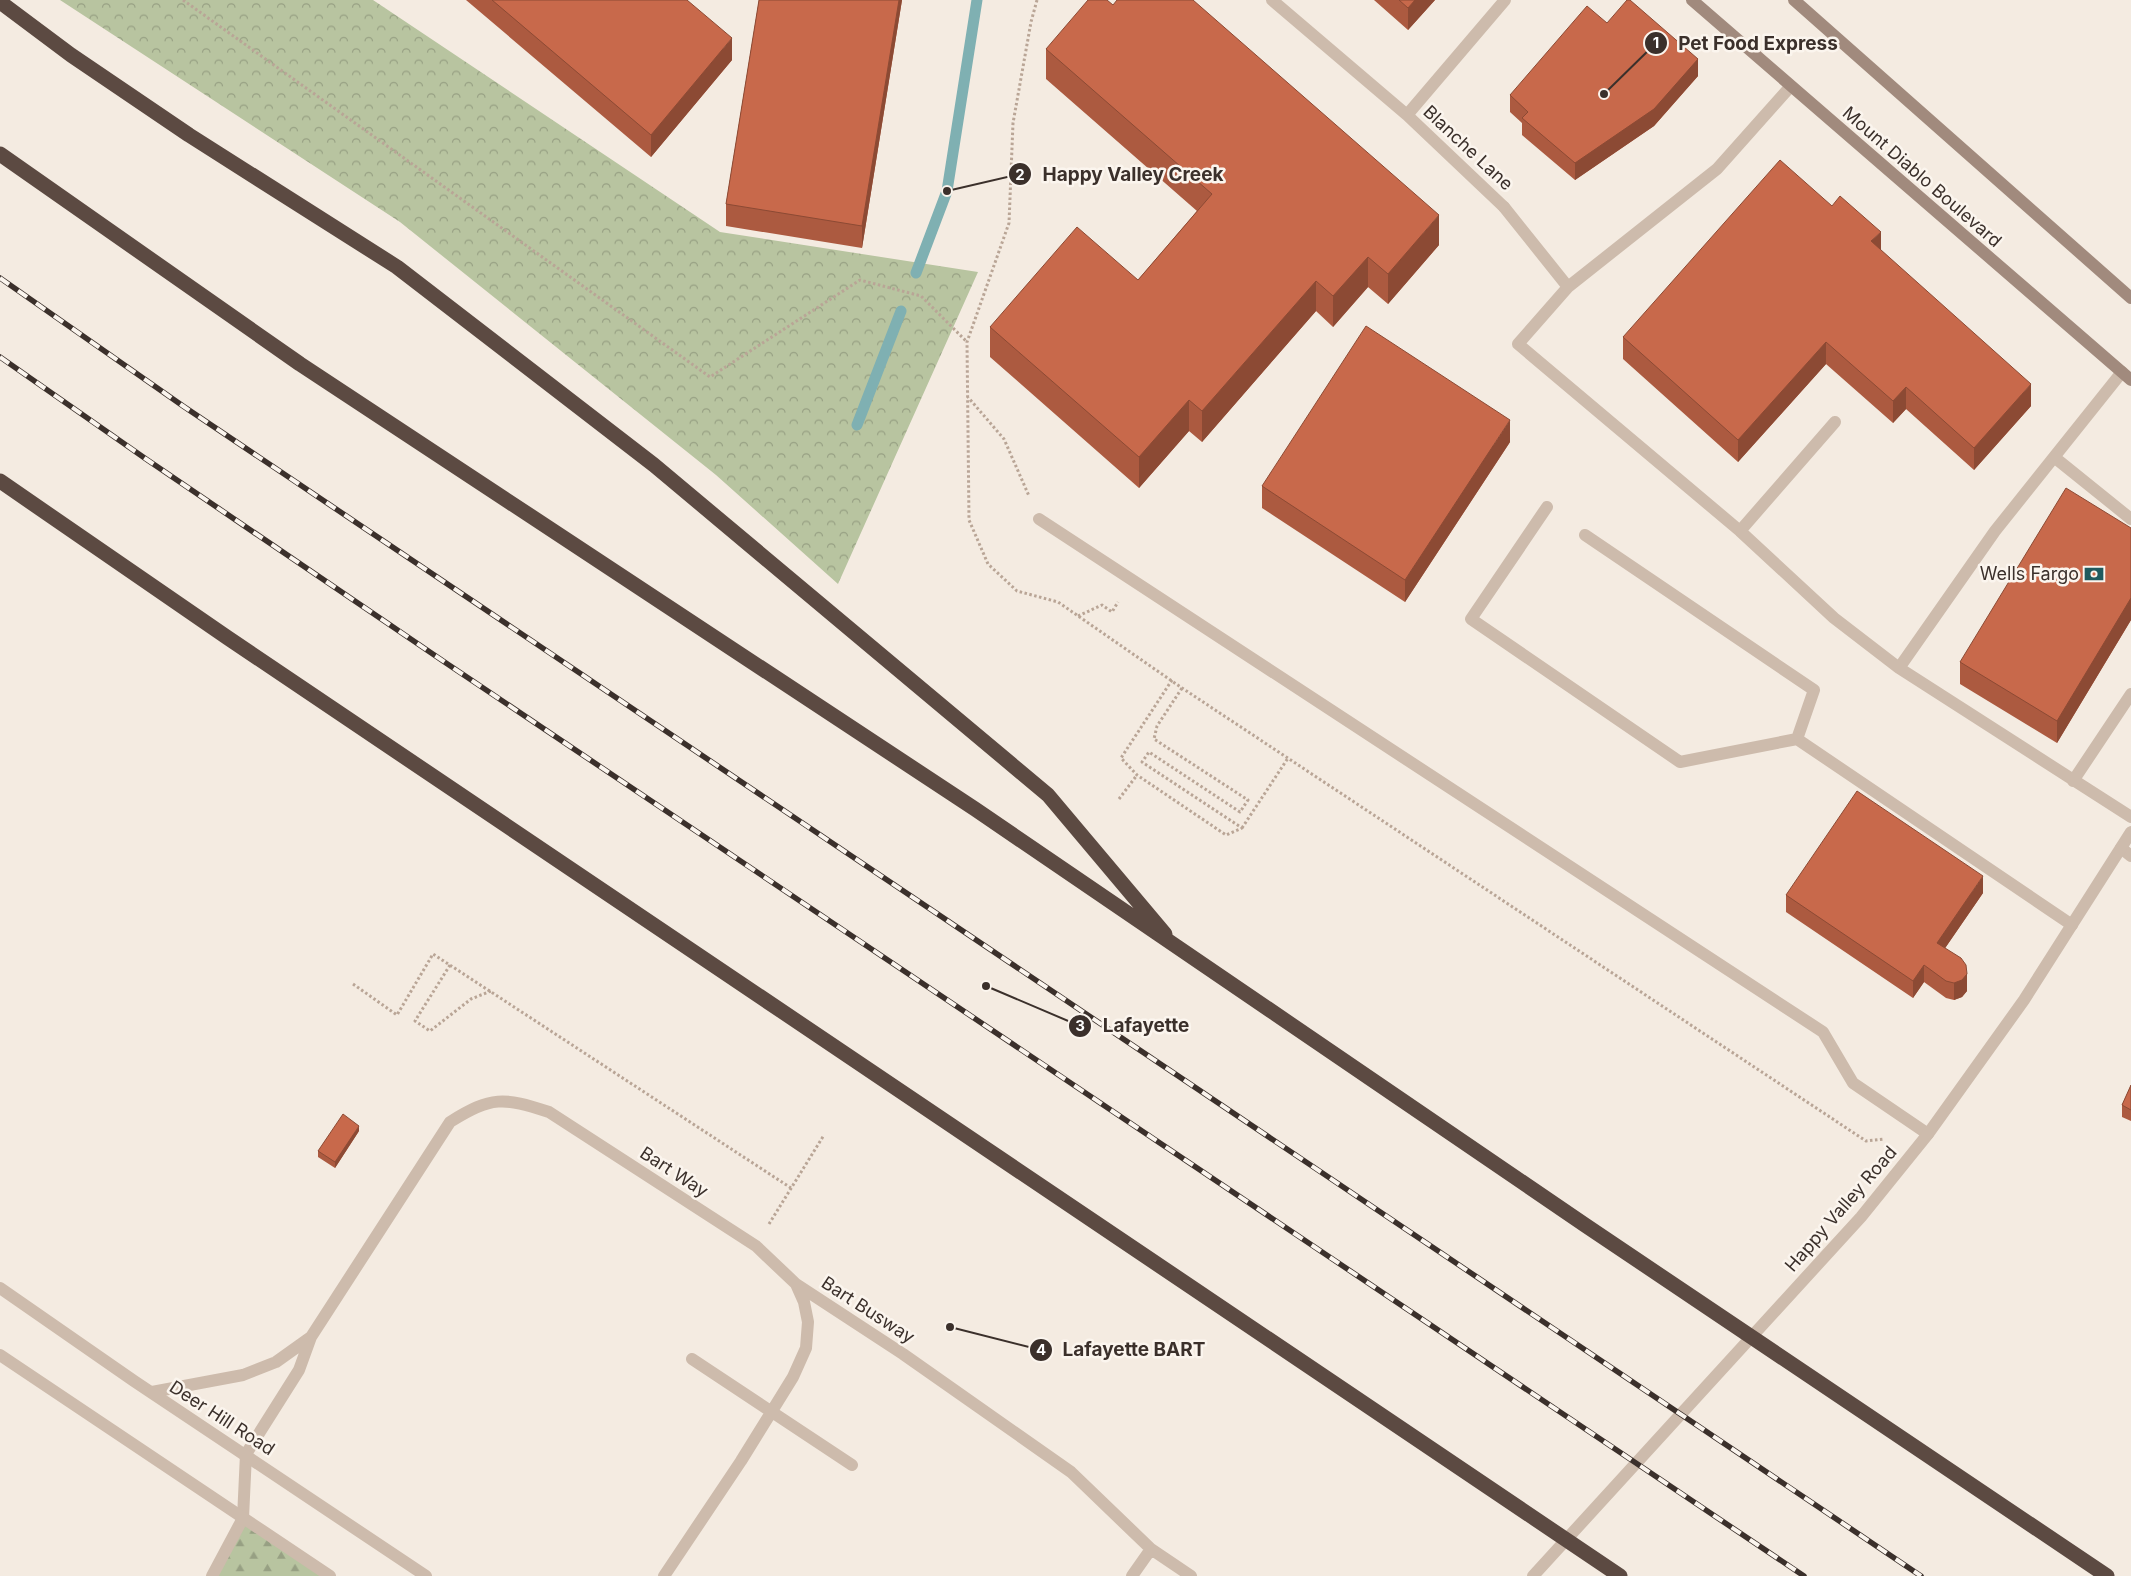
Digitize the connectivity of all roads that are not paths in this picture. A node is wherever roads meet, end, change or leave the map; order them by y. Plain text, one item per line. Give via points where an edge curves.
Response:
1 (1272, 0) edge
2 (1505, 0) edge
3 (1692, 0) edge
4 (1794, 0) edge
5 (0, 2) edge
6 (1790, 87) junction
7 (1407, 115) junction
8 (0, 154) edge
9 (1568, 287) junction
10 (2131, 298) edge
11 (2126, 376) edge
12 (1836, 422) dead end
13 (2054, 457) junction
14 (0, 481) edge
15 (1546, 507) dead end
16 (1039, 519) road end
17 (2131, 519) edge
18 (1740, 531) junction
19 (1585, 534) dead end
20 (1899, 668) junction
21 (2131, 694) edge
22 (1797, 739) junction
23 (2074, 781) junction
24 (2131, 817) edge
25 (2131, 832) edge
26 (2126, 852) edge
27 (2072, 925) junction
28 (1179, 950) junction
29 (1928, 1134) junction
30 (796, 1284) junction
31 (0, 1288) edge
32 (311, 1337) junction
33 (0, 1355) edge
34 (692, 1359) dead end
35 (152, 1392) junction
36 (771, 1413) junction
37 (246, 1454) junction
38 (852, 1465) dead end
39 (243, 1518) junction
40 (1151, 1549) junction
41 (212, 1576) edge
42 (330, 1576) edge
43 (426, 1576) edge
44 (664, 1576) edge
45 (1132, 1576) edge
46 (1191, 1576) edge
47 (1533, 1576) edge
48 (1620, 1576) edge
49 (2107, 1576) edge

1 - 7 street, Blanche Lane
2 - 7 street, Blanche Lane
3 - 6 main road, Mount Diablo Boulevard
4 - 10 main road
5 - 28 highway via 189,135 397,267 654,465 1048,795
6 - 9 street via 1716,169
6 - 11 main road, Mount Diablo Boulevard
7 - 9 street, Blanche Lane via 1504,207
8 - 28 highway via 300,364 975,809
9 - 18 street via 1518,344
11 - 13 street
12 - 18 street
13 - 17 street
13 - 20 street via 1995,531
14 - 48 highway
15 - 22 street via 1471,619 1680,762
16 - 29 street via 1822,1032 1853,1083
18 - 20 street via 1834,618
19 - 22 street via 1814,690
20 - 23 street
21 - 23 street
22 - 27 street
23 - 24 street
25 - 26 street, Happy Valley Road
26 - 27 street, Happy Valley Road
27 - 29 street, Happy Valley Road via 2024,1000
28 - 49 highway
29 - 47 street, Happy Valley Road via 1861,1217
30 - 32 street, Bart Way via 756,1246 549,1112 515,1101 494,1101 450,1122
30 - 36 street, Bart Way via 808,1322 806,1348
30 - 40 street, Bart Busway via 1071,1472
31 - 35 street, Deer Hill Road
32 - 35 street, Bart Way via 276,1362 243,1375
32 - 37 street, Bart Way via 299,1370
33 - 39 street
34 - 36 street
35 - 37 street, Deer Hill Road
36 - 38 street
36 - 44 street, Bart Way
37 - 39 street
37 - 43 street, Deer Hill Road
39 - 41 street
39 - 42 street
40 - 45 street
40 - 46 street, Bart Busway

